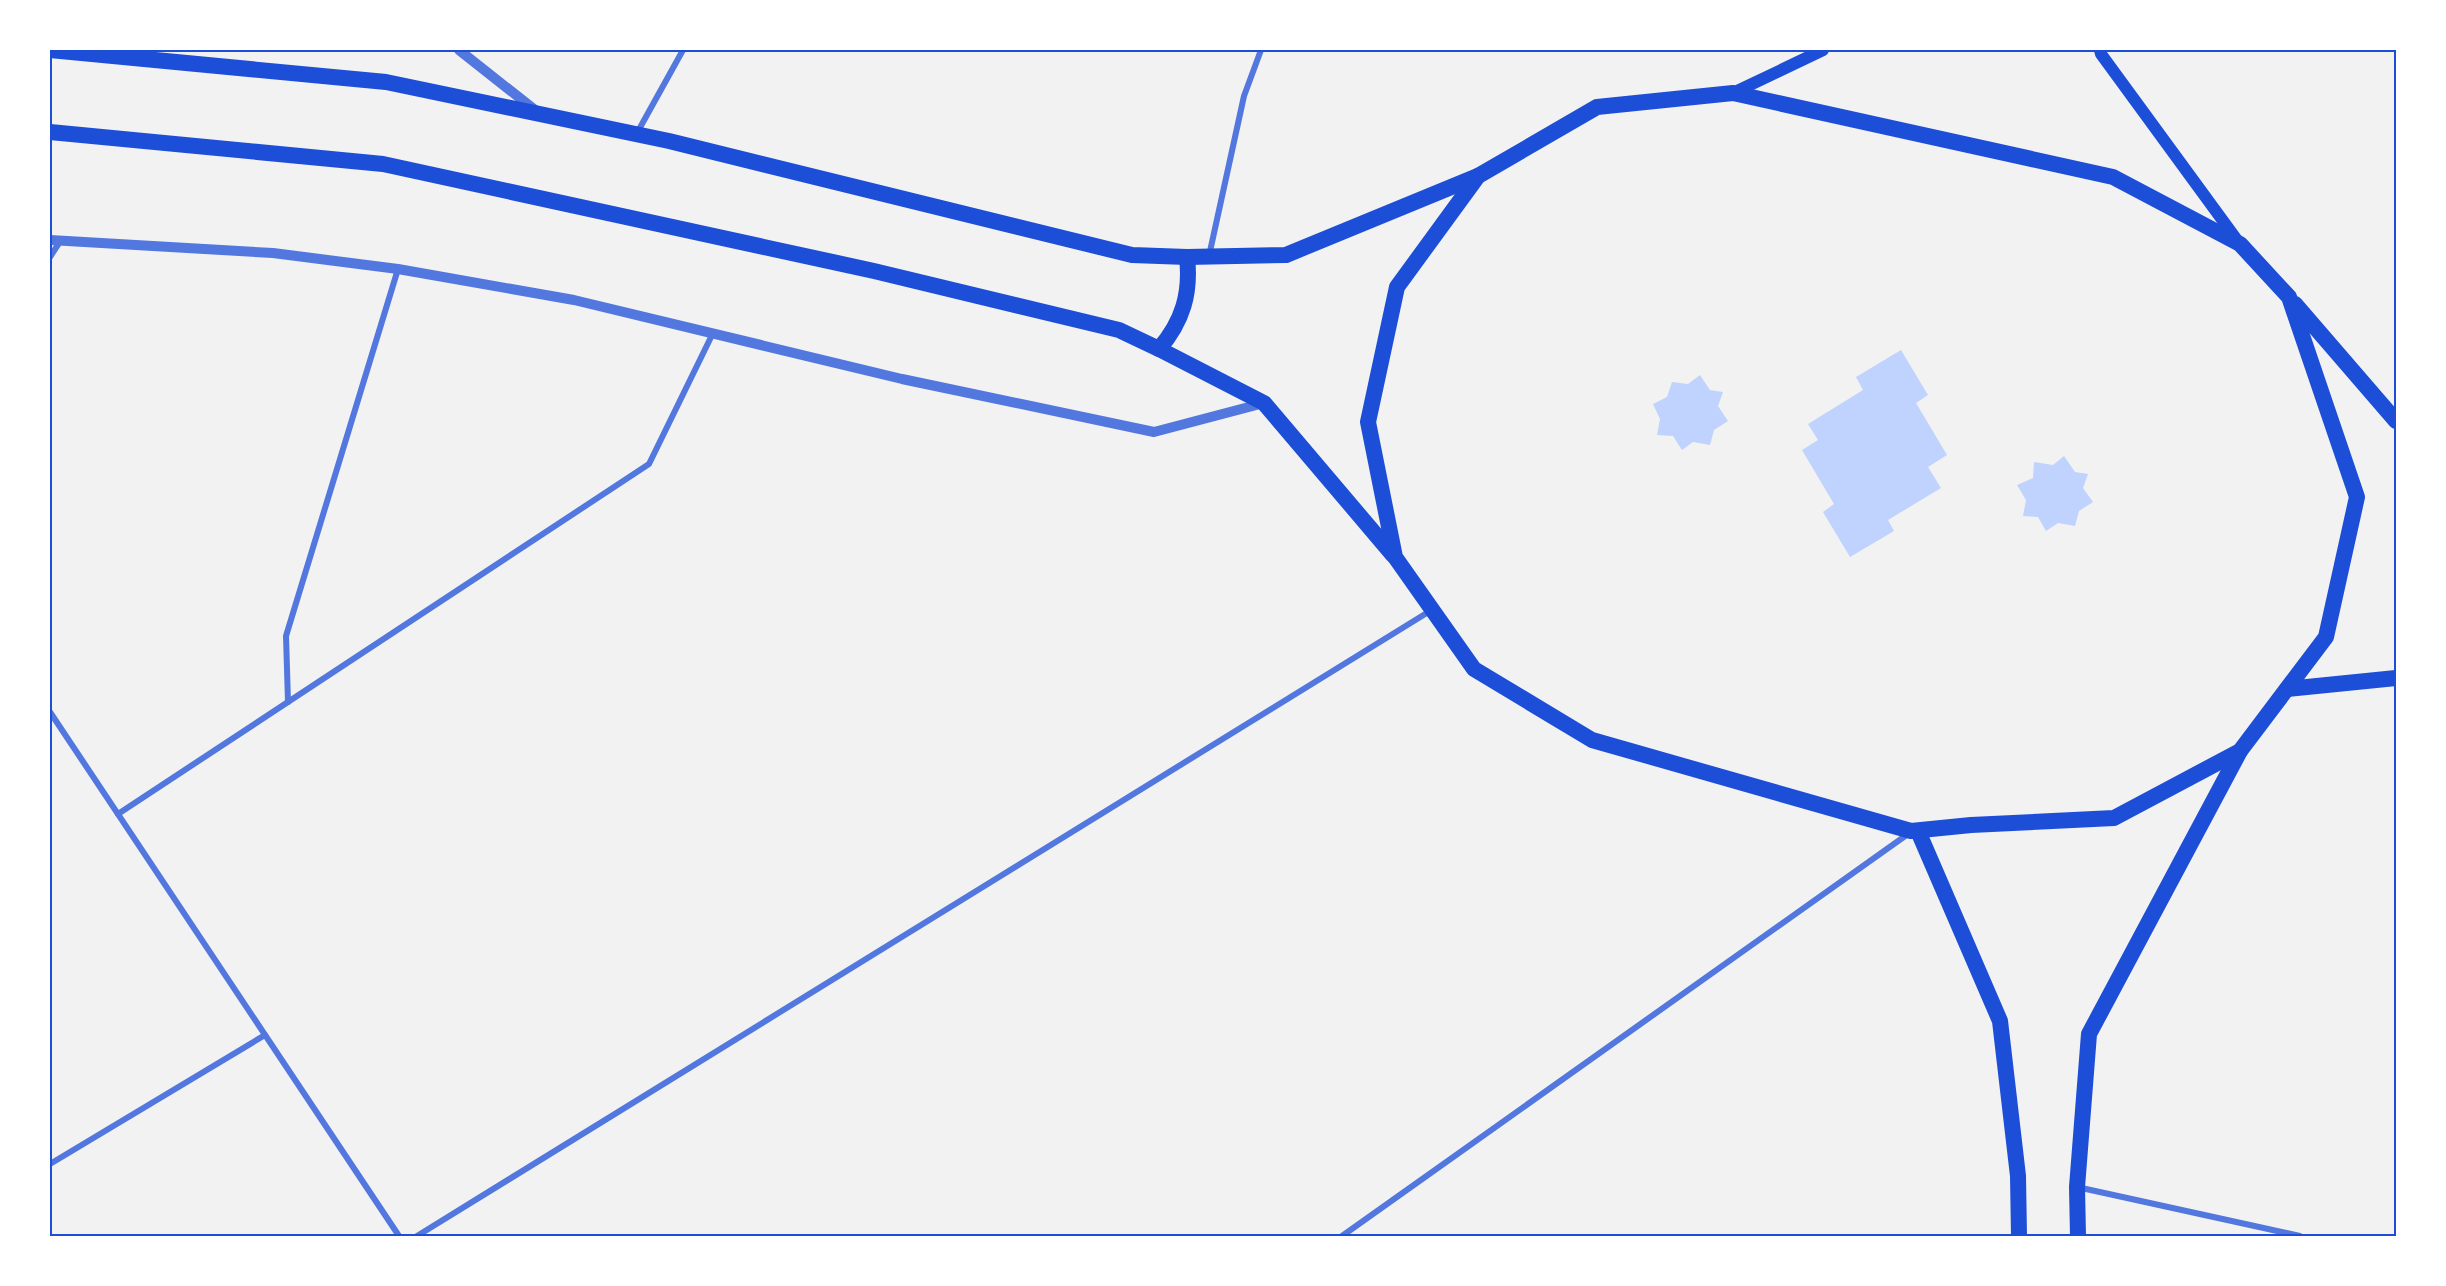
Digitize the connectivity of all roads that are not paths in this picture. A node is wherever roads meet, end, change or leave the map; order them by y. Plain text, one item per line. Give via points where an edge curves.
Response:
1 (50, 50) edge
2 (459, 50) edge
3 (683, 50) edge
4 (1261, 50) edge
5 (1823, 50) edge
6 (2100, 50) edge
7 (1733, 93) junction
8 (540, 114) junction
9 (50, 132) edge
10 (637, 134) junction
11 (1479, 176) junction
12 (50, 240) edge
13 (61, 240) junction
14 (2240, 244) junction
15 (50, 256) edge
16 (1208, 256) junction
17 (1187, 257) junction
18 (398, 269) junction
19 (2289, 297) junction
20 (713, 333) junction
21 (1159, 349) junction
22 (1264, 403) junction
23 (2397, 421) edge
24 (1395, 557) junction
25 (1432, 609) junction
26 (2397, 678) edge
27 (2287, 688) junction
28 (288, 702) junction
29 (50, 712) edge
30 (2240, 751) junction
31 (118, 814) junction
32 (1914, 831) junction
33 (265, 1035) junction
34 (50, 1164) edge
35 (2076, 1186) junction
36 (399, 1236) edge
37 (417, 1236) edge
38 (1342, 1236) edge
39 (2019, 1236) edge
40 (2078, 1236) edge
41 (2300, 1236) edge

1 - 8 highway via 386,82
2 - 8 street
3 - 10 street
4 - 16 street via 1244,96
5 - 7 main road
6 - 14 main road
7 - 11 highway via 1597,107
7 - 14 highway via 2113,177
8 - 10 highway
9 - 21 highway via 383,164 874,271 1119,330
10 - 17 highway via 1131,255
11 - 16 highway via 1286,255
11 - 24 highway via 1397,287 1368,422
12 - 13 street
13 - 15 street
13 - 18 street via 273,253
14 - 19 highway
16 - 17 highway
17 - 21 highway via 1184,308
18 - 20 street via 574,300
18 - 28 street via 286,636
19 - 23 highway
19 - 27 highway via 2356,497 2326,637
20 - 22 street via 902,379 1154,432
20 - 28 street via 649,464
21 - 22 highway
22 - 24 highway
24 - 25 highway
25 - 32 highway via 1474,669 1592,740
25 - 37 street
26 - 27 highway
27 - 30 highway
28 - 31 street
29 - 31 street
30 - 32 highway via 2114,818
30 - 35 highway via 2090,1034
31 - 33 street
32 - 38 street
32 - 39 highway via 2000,1021 2018,1176
33 - 34 street
33 - 36 street
35 - 40 highway
35 - 41 street

